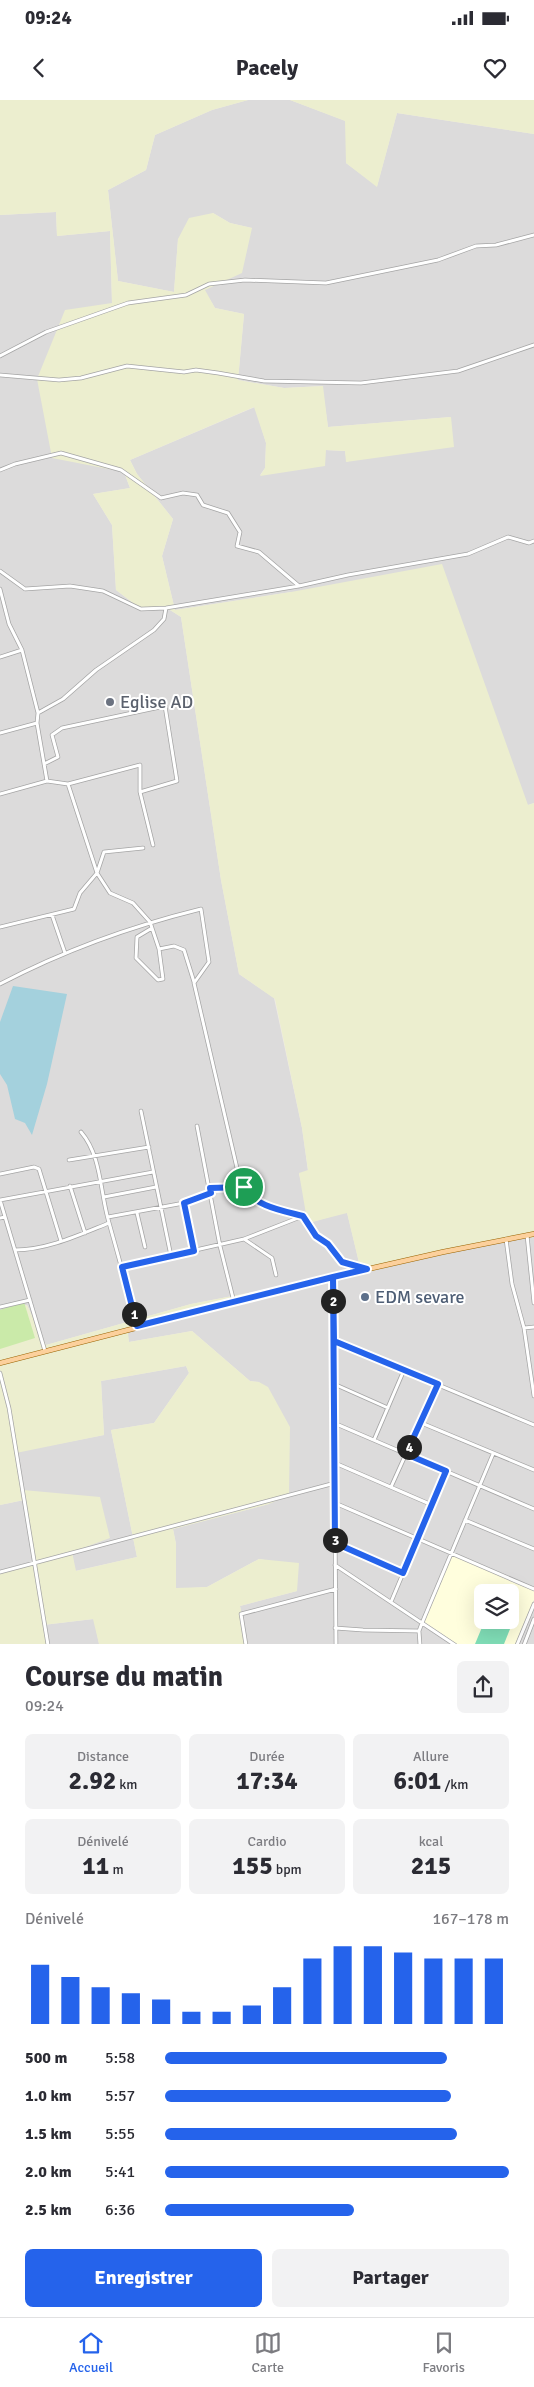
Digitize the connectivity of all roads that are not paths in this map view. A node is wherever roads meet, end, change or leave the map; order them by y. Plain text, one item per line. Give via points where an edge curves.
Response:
1 (534, 235) edge
2 (534, 345) edge
3 (0, 356) edge
4 (0, 375) edge
5 (0, 470) edge
6 (534, 541) edge
7 (0, 571) edge
8 (299, 586) junction
9 (0, 589) edge
10 (166, 608) junction
11 (22, 650) junction
12 (0, 657) edge
13 (38, 713) junction
14 (37, 723) junction
15 (0, 734) edge
16 (44, 764) junction
17 (47, 781) junction
18 (68, 784) junction
19 (140, 792) junction
20 (0, 794) edge
21 (154, 845) dead end
22 (142, 848) dead end
23 (97, 873) junction
24 (52, 915) junction
25 (150, 922) junction
26 (0, 927) edge
27 (152, 928) junction
28 (159, 949) junction
29 (65, 953) junction
30 (194, 983) junction
31 (0, 984) edge
32 (141, 1111) dead end
33 (197, 1126) dead end
34 (81, 1132) dead end
35 (149, 1147) junction
36 (94, 1156) junction
37 (69, 1160) dead end
38 (153, 1172) junction
39 (0, 1174) edge
40 (101, 1181) junction
41 (70, 1186) junction
42 (156, 1187) junction
43 (244, 1187) junction
44 (210, 1188) junction
45 (46, 1191) junction
46 (211, 1193) junction
47 (104, 1197) junction
48 (0, 1200) edge
49 (184, 1203) junction
50 (160, 1208) junction
51 (136, 1213) junction
52 (303, 1216) junction
53 (5, 1217) junction
54 (0, 1218) edge
55 (108, 1218) junction
56 (110, 1224) junction
57 (85, 1232) junction
58 (534, 1234) edge
59 (527, 1236) junction
60 (244, 1239) junction
61 (506, 1239) junction
62 (61, 1241) junction
63 (220, 1246) junction
64 (145, 1247) dead end
65 (15, 1250) junction
66 (194, 1251) junction
67 (171, 1256) junction
68 (122, 1267) junction
69 (367, 1269) junction
70 (276, 1275) dead end
71 (333, 1277) junction
72 (30, 1300) junction
73 (234, 1302) junction
74 (534, 1303) edge
75 (0, 1307) edge
76 (137, 1326) junction
77 (534, 1327) edge
78 (524, 1328) junction
79 (334, 1341) junction
80 (46, 1351) junction
81 (0, 1363) edge
82 (404, 1370) junction
83 (0, 1373) edge
84 (334, 1384) junction
85 (438, 1384) junction
86 (534, 1396) edge
87 (388, 1408) junction
88 (419, 1422) junction
89 (334, 1423) junction
90 (534, 1425) edge
91 (374, 1440) junction
92 (406, 1454) junction
93 (493, 1454) junction
94 (335, 1463) junction
95 (534, 1470) edge
96 (446, 1471) junction
97 (335, 1483) junction
98 (391, 1487) junction
99 (479, 1487) junction
100 (335, 1503) junction
101 (432, 1504) junction
102 (533, 1508) edge
103 (465, 1520) junction
104 (418, 1539) junction
105 (335, 1543) junction
106 (534, 1549) edge
107 (451, 1554) junction
108 (34, 1563) junction
109 (336, 1565) junction
110 (0, 1572) edge
111 (403, 1573) junction
112 (336, 1588) junction
113 (534, 1589) edge
114 (391, 1602) junction
115 (534, 1604) edge
116 (528, 1620) junction
117 (534, 1622) edge
118 (422, 1623) junction
119 (335, 1628) junction
120 (419, 1631) junction
121 (48, 1644) edge
122 (246, 1644) edge
123 (336, 1644) edge
124 (420, 1644) edge
125 (455, 1644) edge
126 (517, 1644) edge
127 (524, 1644) edge

1 - 3 street via 496,245 476,246 438,260 326,283 245,280 209,284 186,295 128,303 46,332
2 - 4 street via 458,371 361,383 264,382 218,372 174,372 127,366 81,378 37,379
5 - 8 street via 61,453 121,470 161,498 182,493 197,495 203,505 228,513 240,532 237,546 259,552
6 - 8 street via 529,543 508,537 468,554
7 - 10 street via 25,589 70,586 103,591 141,609
8 - 10 street
9 - 11 street
10 - 13 street via 164,619 154,630 96,670 63,699
11 - 12 street
11 - 13 street
13 - 14 street
14 - 15 street
14 - 16 street
16 - 17 street
16 - 19 street via 58,757 52,735 62,728 165,706 176,781
17 - 18 street
17 - 20 street
18 - 19 street via 140,765
18 - 23 street
19 - 21 street
22 - 23 street via 104,852
23 - 24 street via 80,893 74,909
23 - 25 street via 110,894 132,903
24 - 26 street
24 - 29 street
25 - 27 street
25 - 29 street
25 - 30 street via 201,909 209,962
27 - 28 street
27 - 28 street via 137,937 136,958 158,980 163,979
28 - 30 street via 174,946 184,950
29 - 31 street
30 - 43 street
32 - 35 street
33 - 44 street
34 - 36 street
35 - 36 street
35 - 38 street
36 - 37 street
36 - 40 street
38 - 40 street
38 - 42 street
39 - 45 street via 34,1167 39,1169
40 - 41 street
40 - 47 street
41 - 45 street
41 - 57 street
42 - 47 street
42 - 50 street
43 - 44 street
43 - 52 street via 248,1196
44 - 46 street
45 - 48 street
45 - 62 street
46 - 49 street
46 - 63 street
47 - 55 street
48 - 53 street
49 - 50 street
49 - 66 street
50 - 51 street
50 - 67 street
51 - 55 street
51 - 64 street
52 - 60 street
52 - 69 street via 316,1236 328,1244 342,1262
53 - 54 street
53 - 65 street
55 - 56 street
56 - 57 street
56 - 68 street
57 - 62 street
58 - 59 main road
59 - 61 main road
59 - 74 street
60 - 63 street
60 - 70 street via 272,1258
61 - 69 main road
61 - 78 street via 512,1284
62 - 65 street
63 - 66 street
63 - 73 street
65 - 72 street
66 - 67 street
67 - 68 street
68 - 76 street
69 - 71 main road
71 - 73 main road
71 - 79 street
72 - 75 street
72 - 80 street
73 - 76 main road
76 - 80 main road
77 - 78 street
78 - 86 street
79 - 82 street
79 - 84 street
80 - 81 main road
82 - 85 street
82 - 87 street
83 - 108 street via 9,1408
84 - 87 street
84 - 89 street
85 - 88 street
85 - 90 street
87 - 91 street
88 - 92 street
88 - 93 street
89 - 91 street
89 - 94 street
91 - 92 street
92 - 96 street
92 - 98 street
93 - 95 street
93 - 99 street
94 - 97 street
94 - 98 street
96 - 99 street
96 - 101 street
97 - 100 street
97 - 108 street
98 - 101 street
99 - 102 street
99 - 103 street
100 - 104 street
100 - 105 street
101 - 104 street
103 - 106 street
103 - 107 street
104 - 107 street
104 - 111 street
105 - 109 street
105 - 111 street
107 - 113 street
107 - 118 street
108 - 110 street
108 - 121 street
109 - 112 street
109 - 114 street
111 - 114 street
112 - 119 street
112 - 122 street via 241,1614
114 - 118 street
115 - 116 street
116 - 117 street
116 - 126 street
117 - 127 street
118 - 120 street
118 - 125 street
119 - 120 street
119 - 123 street
120 - 124 street

